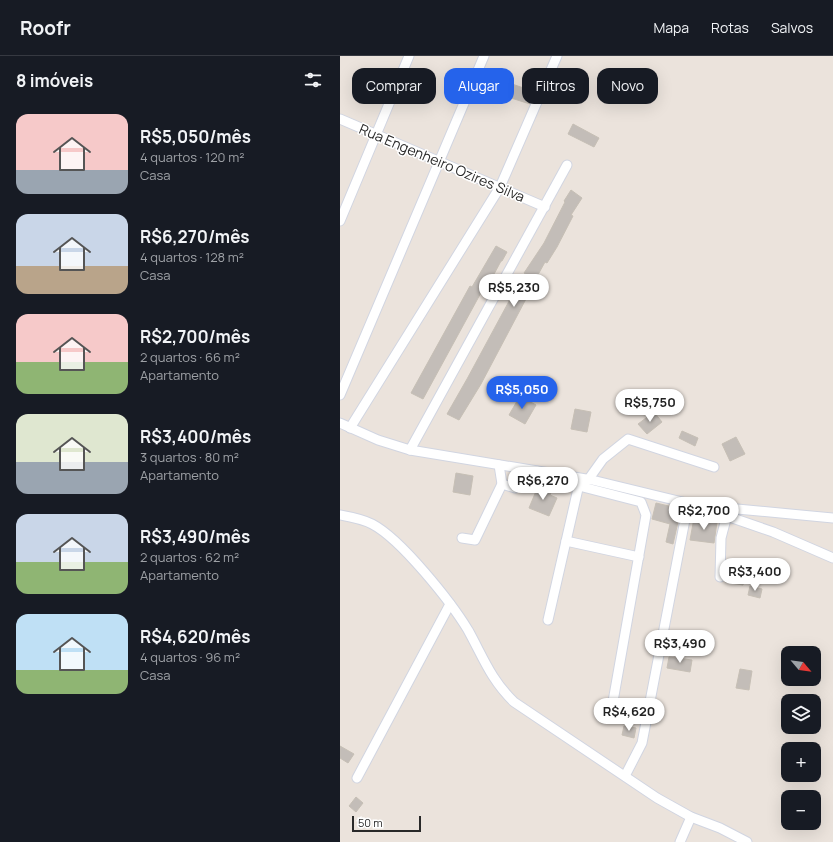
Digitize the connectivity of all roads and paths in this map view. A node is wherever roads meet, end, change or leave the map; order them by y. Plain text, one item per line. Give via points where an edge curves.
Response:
1 (410, 56) edge
2 (484, 56) edge
3 (557, 56) edge
4 (340, 119) edge
5 (377, 136) junction
6 (440, 161) junction
7 (567, 165) dead end
8 (500, 187) junction
9 (545, 207) junction
10 (340, 221) edge
11 (340, 395) edge
12 (340, 423) edge
13 (350, 428) junction
14 (410, 450) junction
15 (499, 465) junction
16 (714, 467) dead end
17 (537, 471) junction
18 (582, 481) junction
19 (502, 484) junction
20 (688, 504) junction
21 (340, 515) edge
22 (727, 516) junction
23 (833, 518) edge
24 (462, 538) dead end
25 (566, 541) junction
26 (639, 557) junction
27 (833, 558) edge
28 (720, 577) dead end
29 (450, 604) junction
30 (548, 620) dead end
31 (612, 707) dead end
32 (625, 776) junction
33 (357, 778) dead end
34 (691, 817) junction
35 (680, 842) edge
36 (747, 842) edge

1 - 5 street
2 - 6 street
3 - 8 street
4 - 5 street, Rua Engenheiro Ozires Silva
5 - 6 street, Rua Engenheiro Ozires Silva
5 - 10 street
6 - 8 street, Rua Engenheiro Ozires Silva
6 - 11 street
7 - 9 street
8 - 9 street, Rua Engenheiro Ozires Silva
8 - 13 street
9 - 14 street
12 - 13 street
13 - 14 street
14 - 15 street
15 - 17 street
15 - 19 street
16 - 18 street via 628,439 602,459
17 - 18 street
17 - 19 street via 515,488
18 - 20 street
18 - 25 street
18 - 26 street via 641,502 646,515
19 - 24 street via 475,540
20 - 22 street
20 - 32 street via 642,743
21 - 29 street via 373,525 388,535
22 - 23 street via 737,509
22 - 27 street via 786,537
22 - 28 street via 721,538
25 - 26 street
25 - 30 street
26 - 31 street
29 - 32 street via 501,690 514,702
29 - 33 street
32 - 34 street
34 - 35 street
34 - 36 street

